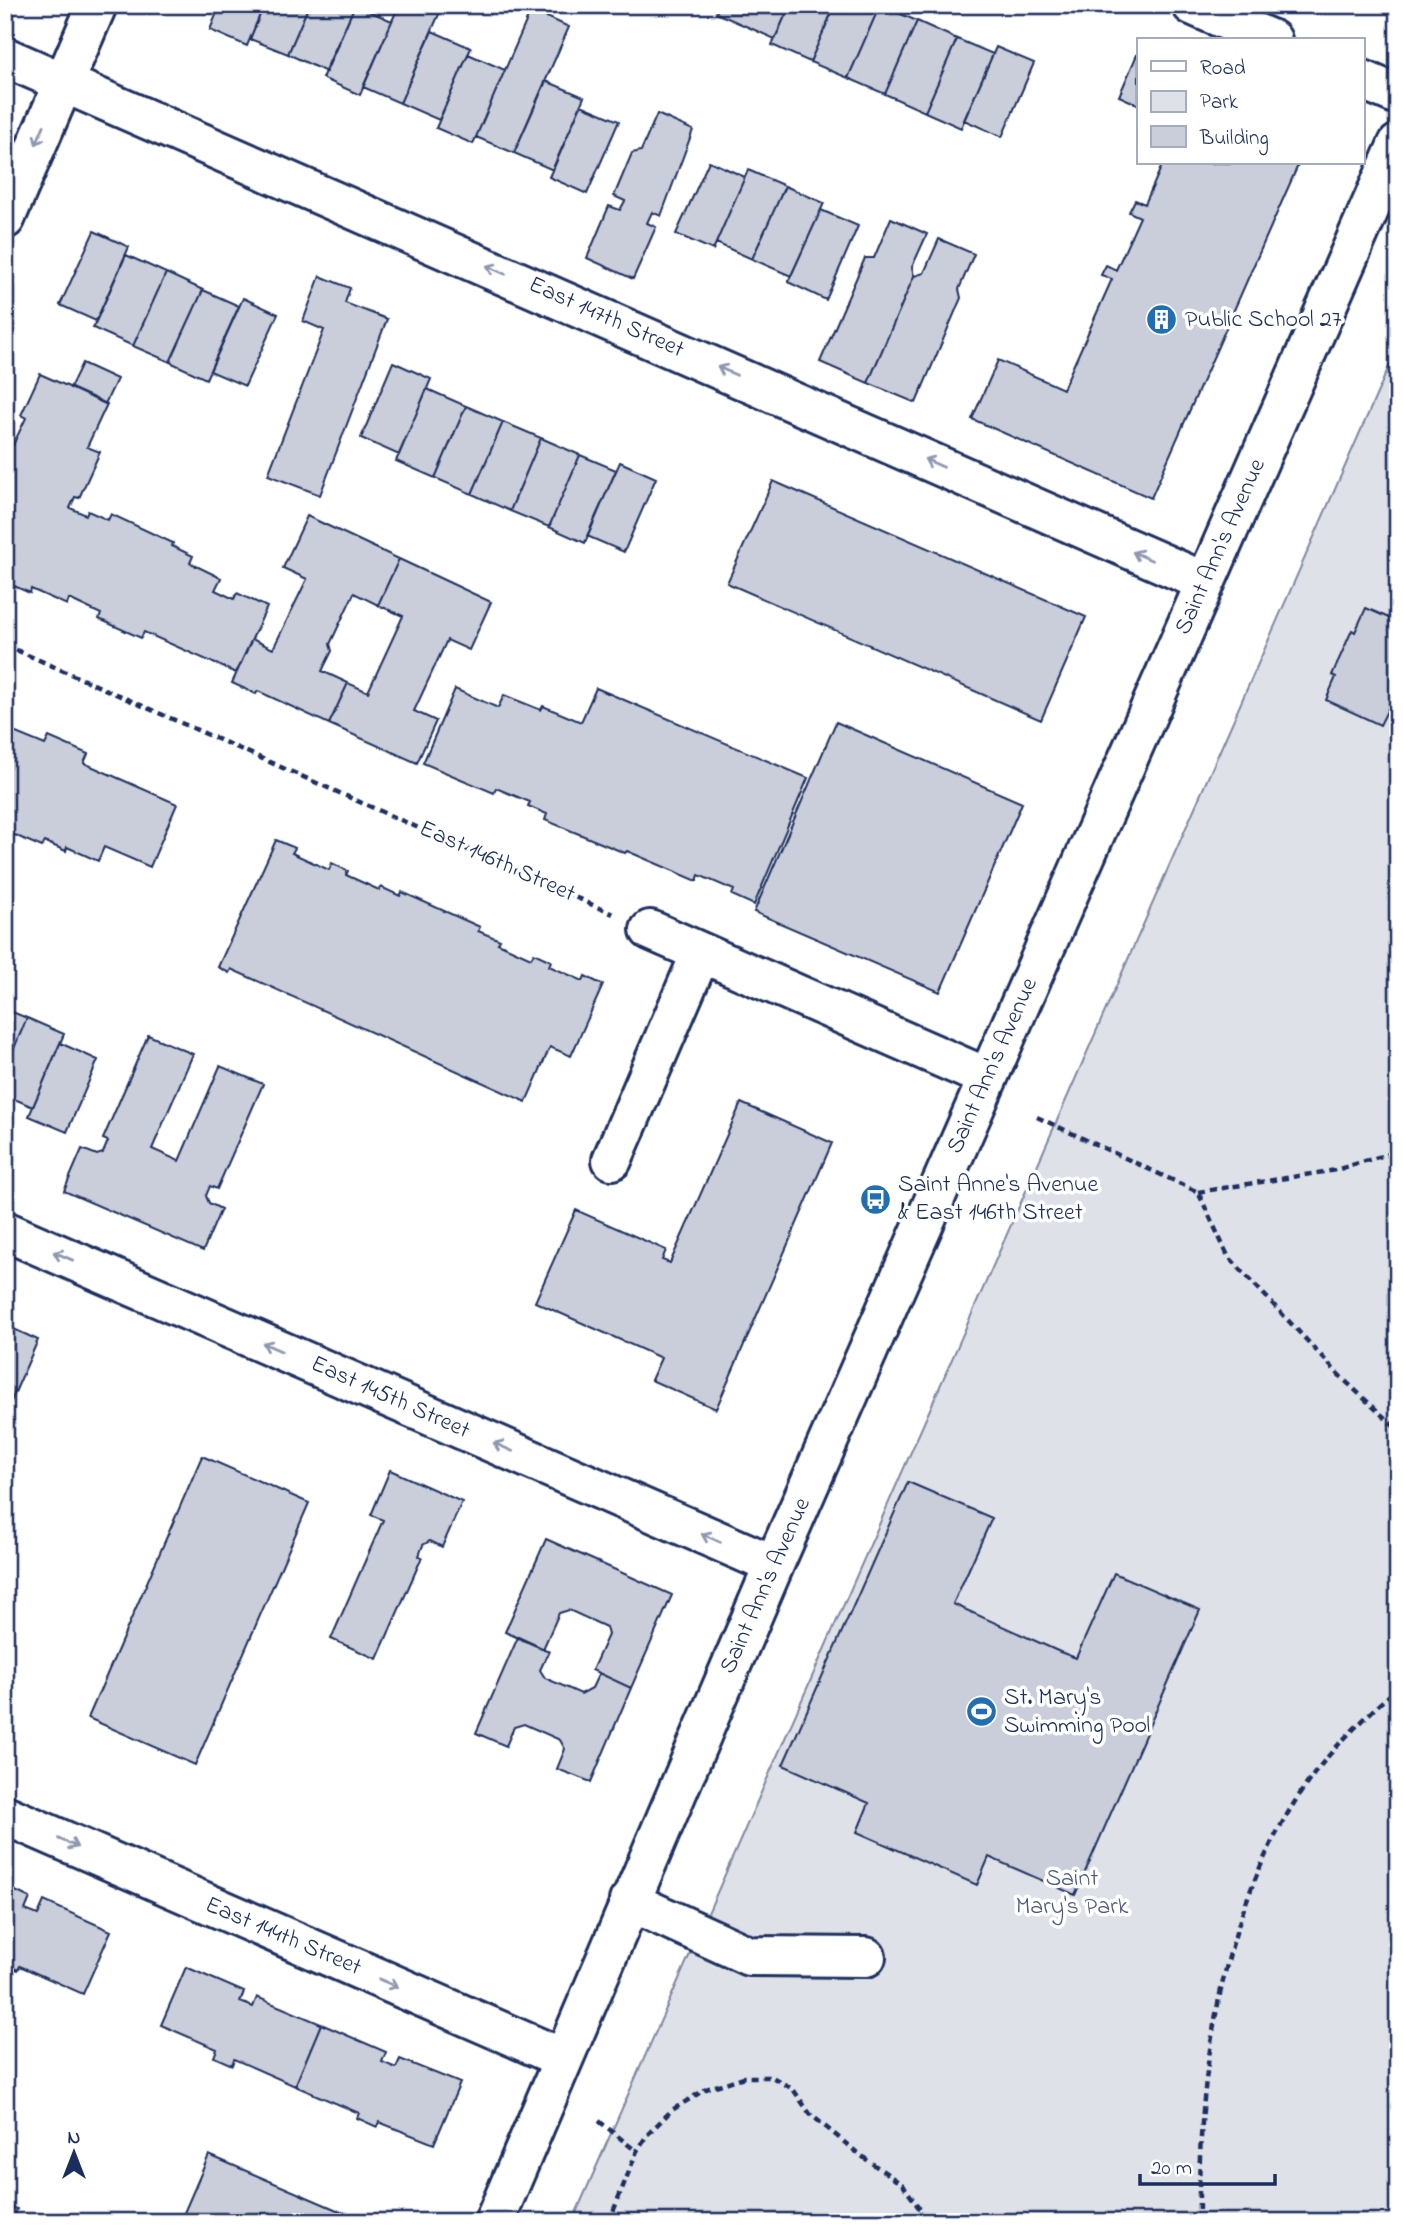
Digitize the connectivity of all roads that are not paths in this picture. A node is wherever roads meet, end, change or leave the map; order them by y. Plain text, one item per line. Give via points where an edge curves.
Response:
1 (97, 5) edge
2 (1192, 5) edge
3 (1267, 38) edge
4 (5, 57) edge
5 (1364, 80) edge
6 (63, 82) junction
7 (1398, 95) edge
8 (1398, 144) edge
9 (5, 219) edge
10 (1205, 582) junction
11 (650, 930) road end
12 (701, 953) junction
13 (988, 1078) junction
14 (612, 1160) dead end
15 (5, 1231) edge
16 (774, 1566) junction
17 (5, 1815) edge
18 (629, 1901) junction
19 (866, 1957) dead end
20 (562, 2058) junction
21 (494, 2222) edge

1 - 6 street
2 - 3 street
4 - 6 street, East 147th Street
5 - 7 street
6 -> 9 street
10 -> 6 street, East 147th Street
8 - 10 street, Saint Ann's Avenue
10 - 13 street, Saint Ann's Avenue
11 - 12 street
12 - 13 street
12 - 14 street
13 - 16 street, Saint Ann's Avenue
16 -> 15 street, East 145th Street
16 - 18 street, Saint Ann's Avenue
17 -> 20 street, East 144th Street
18 - 19 street via 749,1956
18 - 20 street, Saint Ann's Avenue
20 - 21 street, Saint Ann's Avenue

